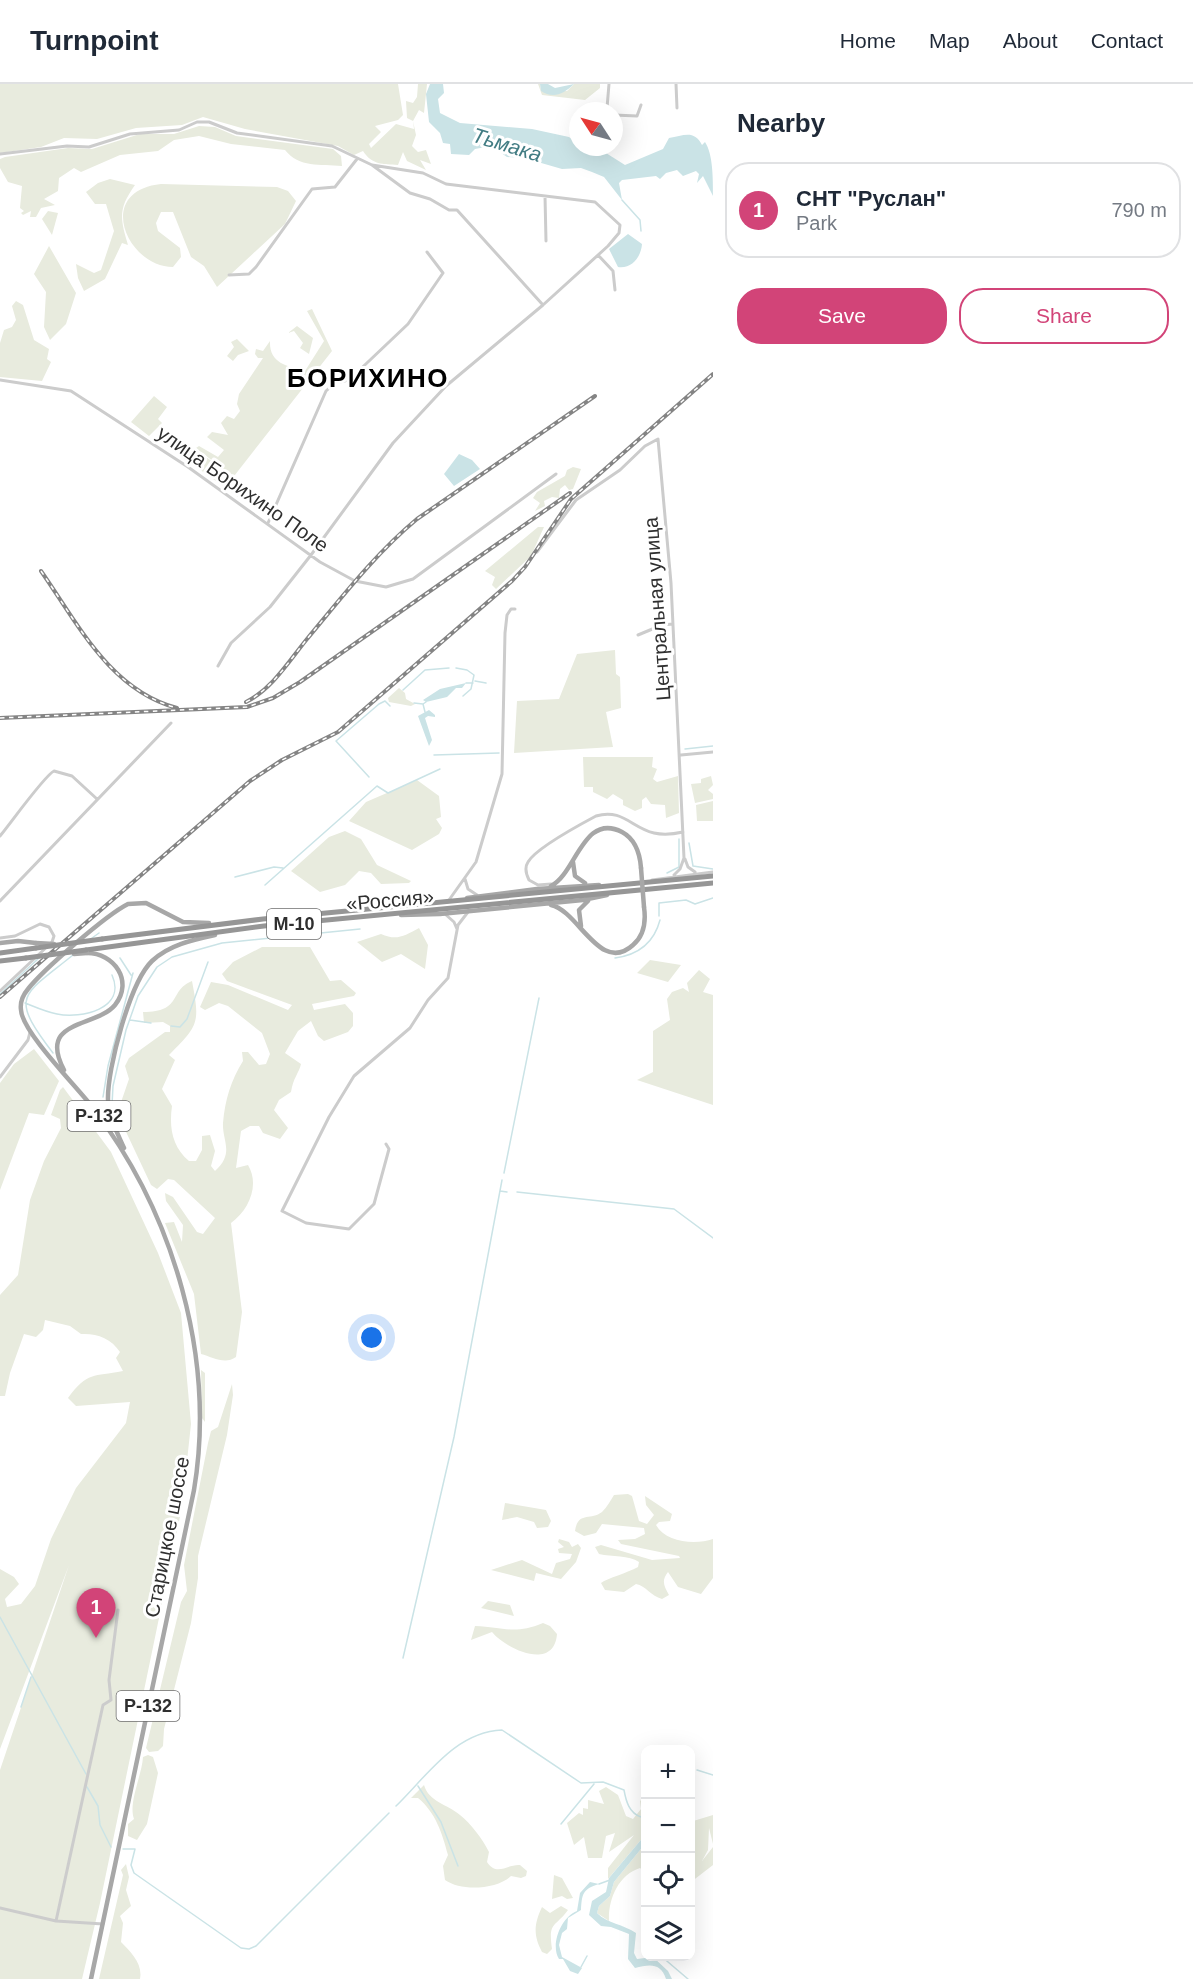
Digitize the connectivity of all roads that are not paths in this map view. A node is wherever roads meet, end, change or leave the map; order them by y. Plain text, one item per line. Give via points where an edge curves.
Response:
1 (609, 84) edge
2 (676, 84) edge
3 (608, 102) edge
4 (641, 105) dead end
5 (677, 108) dead end
6 (623, 115) edge
7 (0, 154) edge
8 (357, 159) junction
9 (372, 165) junction
10 (545, 196) junction
11 (546, 241) dead end
12 (427, 252) dead end
13 (598, 255) junction
14 (229, 275) dead end
15 (615, 290) dead end
16 (543, 305) junction
17 (0, 380) edge
18 (556, 474) dead end
19 (268, 523) junction
20 (537, 552) dead end
21 (311, 555) junction
22 (515, 609) dead end
23 (674, 624) junction
24 (638, 635) dead end
25 (218, 666) dead end
26 (171, 723) dead end
27 (713, 752) edge
28 (681, 756) junction
29 (97, 800) junction
30 (683, 832) junction
31 (0, 836) edge
32 (684, 858) junction
33 (573, 862) junction
34 (699, 873) junction
35 (713, 874) edge
36 (674, 876) junction
37 (465, 878) junction
38 (713, 883) edge
39 (556, 884) junction
40 (588, 884) junction
41 (636, 884) junction
42 (614, 886) junction
43 (546, 888) junction
44 (616, 893) junction
45 (477, 895) junction
46 (591, 900) junction
47 (0, 901) edge
48 (445, 902) junction
49 (454, 902) junction
50 (500, 904) junction
51 (546, 904) junction
52 (528, 905) junction
53 (469, 912) junction
54 (445, 914) junction
55 (393, 915) junction
56 (231, 927) junction
57 (582, 929) junction
58 (457, 931) junction
59 (0, 938) edge
60 (0, 943) edge
61 (36, 946) junction
62 (86, 952) junction
63 (0, 953) edge
64 (0, 961) edge
65 (0, 991) edge
66 (30, 1032) junction
67 (68, 1076) junction
68 (0, 1077) edge
69 (108, 1102) junction
70 (94, 1110) junction
71 (386, 1144) dead end
72 (127, 1156) junction
73 (118, 1610) dead end
74 (0, 1908) edge
75 (56, 1921) junction
76 (103, 1924) junction
77 (91, 1979) edge

1 - 3 street
2 - 5 street
4 - 6 street via 637,116
7 - 8 street via 89,147 130,134 179,130 197,122 209,122 237,133 332,146
8 - 9 street
8 - 14 street via 335,187 312,189 249,274
9 - 10 street via 423,173 446,184
9 - 16 street via 410,193 457,210
10 - 11 street
10 - 13 street via 595,202 613,216 620,225 619,233
12 - 19 street via 443,273 408,324 349,380 335,383 326,392
13 - 15 street via 613,271
13 - 16 street
16 - 21 street via 446,386 387,451
17 - 19 street, улица Борихино Поле via 69,390
18 - 21 street, улица Борихино Поле via 413,579 386,587 355,581
19 - 21 street, улица Борихино Поле
20 - 23 street, Центральная улица via 576,500 658,439
21 - 25 street via 270,607 231,643
22 - 37 street via 507,615 505,633 502,774 476,862
23 - 24 street
23 - 28 street, Центральная улица
26 - 29 street
27 - 28 street
28 - 30 street, Центральная улица
29 - 31 street via 72,776 54,771 40,783
29 - 47 street
30 - 32 street, Центральная улица
30 - 39 street via 654,833 622,816 596,816 528,862 526,871 532,882
32 - 34 street via 688,867
32 - 36 street
33 - 39 main road
33 - 40 main road via 575,876
33 - 57 main road, bridge via 588,837 611,829 633,842 641,868 642,933 625,950 613,952 600,948
34 - 35 street
34 - 36 street
35 - 41 highway, «Россия» / М-10
36 - 41 street
37 - 45 street via 468,889
37 - 48 street via 454,896
38 - 44 highway, «Россия» / М-10
39 - 43 main road
40 - 42 main road
40 - 43 main road
41 - 42 highway, «Россия» / М-10
42 - 49 highway, «Россия» / М-10
43 - 45 main road
44 - 46 main road
44 - 50 highway, «Россия» / М-10
45 - 49 main road
46 - 51 main road
46 - 57 main road via 579,910
48 - 49 highway, «Россия» / М-10
48 - 56 highway, «Россия» / М-10
50 - 52 main road
50 - 55 highway, «Россия» / М-10
51 - 52 main road
51 - 57 main road via 565,910
52 - 53 main road
53 - 54 main road
53 - 58 street
54 - 55 main road
54 - 58 street
55 - 56 highway, «Россия» / М-10
56 - 61 highway, «Россия» / М-10, bridge
56 - 62 highway, «Россия» / М-10
56 - 66 main road via 183,922 146,903 126,904 27,990 21,1011
56 - 69 main road via 177,945 158,956 143,972 128,1006
58 - 71 street via 448,978 410,1028 354,1076 328,1117 282,1211 306,1223 349,1229 374,1204 389,1149
59 - 65 street via 15,936 40,924 49,927 54,936
60 - 61 main road via 22,941
61 - 63 highway, «Россия» / М-10
62 - 64 highway, «Россия» / М-10, bridge
62 - 67 main road via 111,961 120,972 122,988 112,1008 72,1025 62,1036 58,1055
66 - 67 main road, Старицкое шоссе / Р-132
66 - 68 street
67 - 70 main road, Старицкое шоссе / Р-132
69 - 70 main road
69 - 72 main road
70 - 72 main road, Старицкое шоссе / Р-132
72 - 76 main road, Старицкое шоссе / Р-132 via 158,1221 186,1308 197,1370 198,1447 192,1501
73 - 75 street via 109,1680 111,1700 103,1706
74 - 75 street
75 - 76 street
76 - 77 main road, Старицкое шоссе / Р-132

